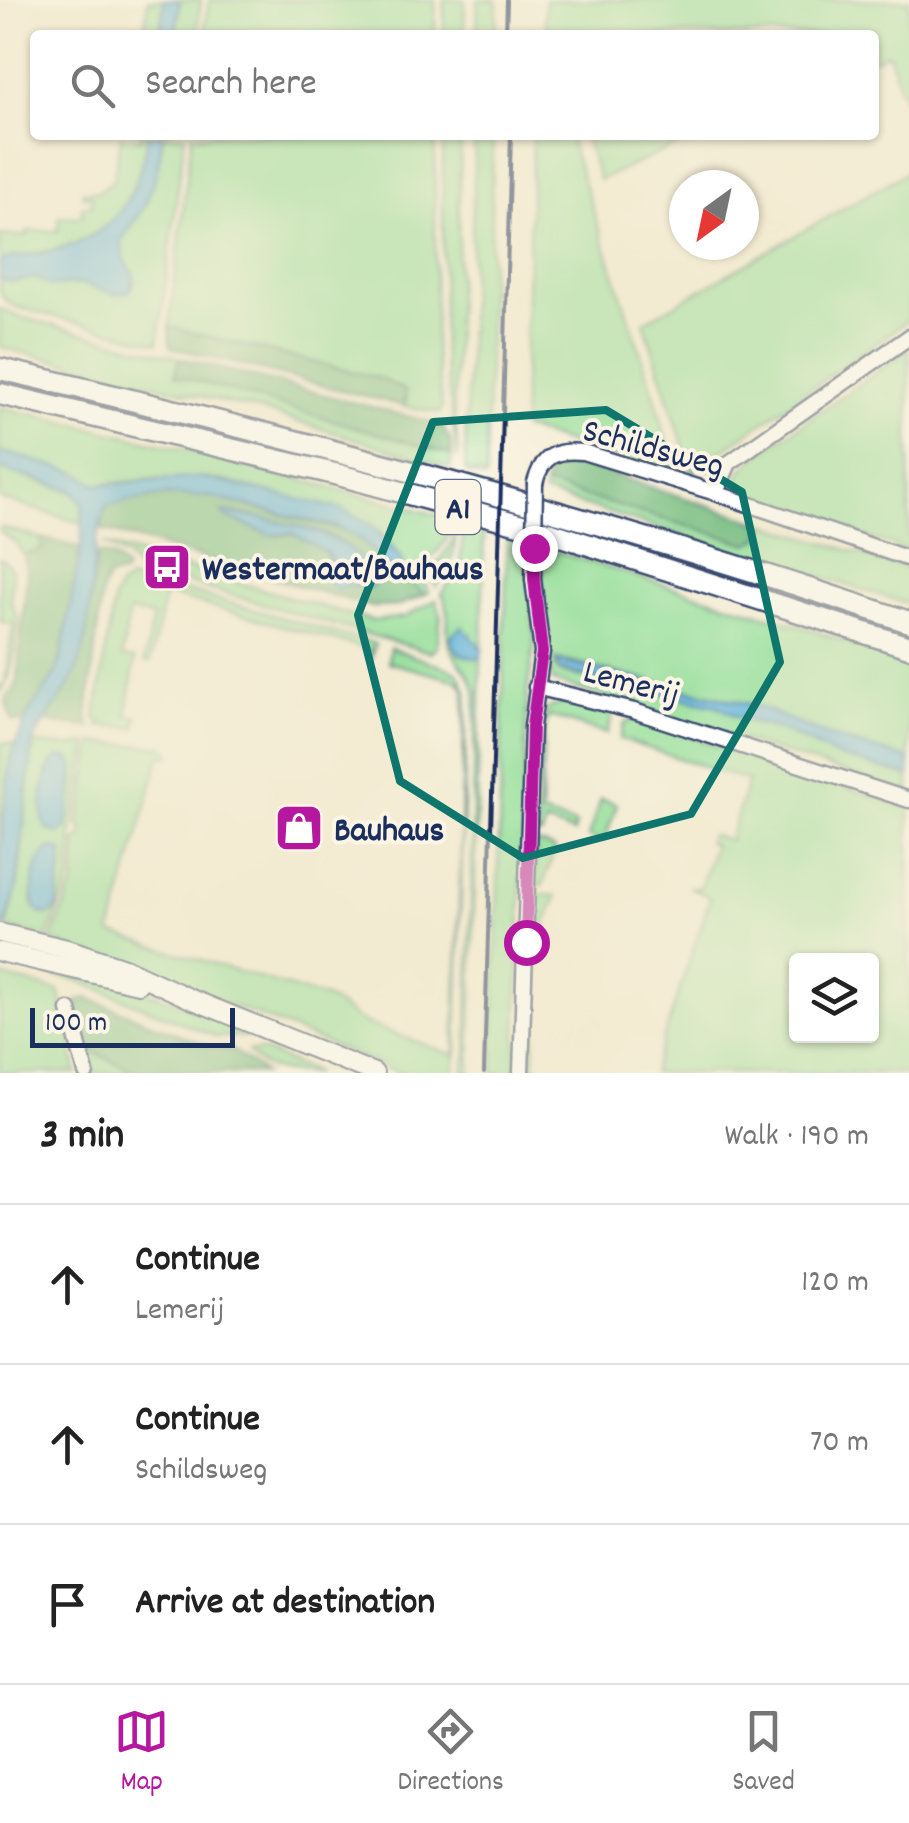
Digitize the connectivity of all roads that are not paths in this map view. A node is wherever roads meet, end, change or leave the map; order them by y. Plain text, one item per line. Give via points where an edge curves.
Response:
1 (909, 337) edge
2 (0, 369) edge
3 (0, 394) edge
4 (716, 492) junction
5 (909, 559) edge
6 (909, 622) edge
7 (909, 647) edge
8 (536, 686) junction
9 (909, 800) edge
10 (5, 934) edge
11 (0, 952) edge
12 (191, 999) junction
13 (69, 1010) dead end
14 (86, 1073) edge
15 (374, 1073) edge
16 (522, 1073) edge

1 - 4 street via 730,463
2 - 6 highway, A1 via 450,480
3 - 7 highway, A1 via 534,528
4 - 5 street, Schildsweg
4 - 8 street, Schildsweg, bridge via 583,452 547,458 535,483 534,579 542,634
8 - 9 street, Lemerij
8 - 16 street, Lemerij
10 - 12 main road via 101,959
11 - 12 main road
12 - 15 main road
13 - 14 street

